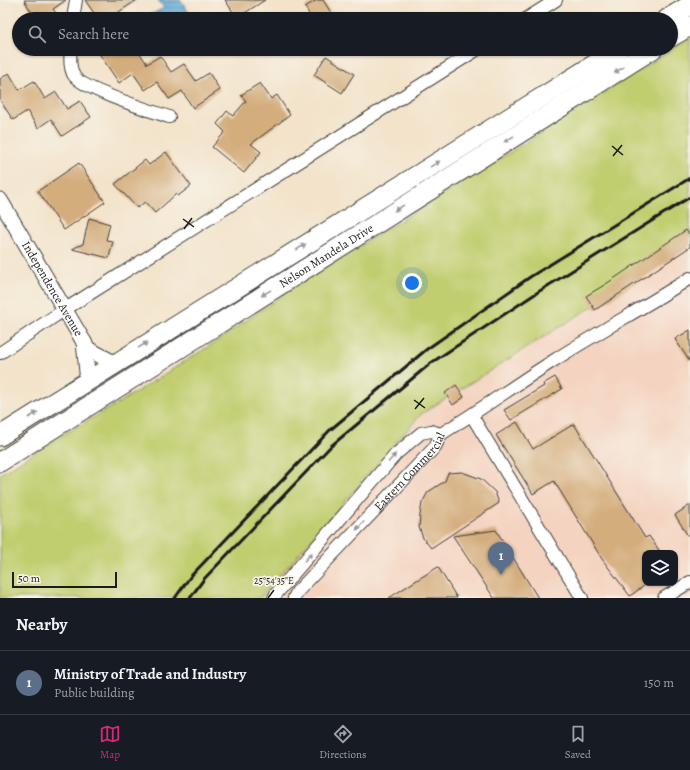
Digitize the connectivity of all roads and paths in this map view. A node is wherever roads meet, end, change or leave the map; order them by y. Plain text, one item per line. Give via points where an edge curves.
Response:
1 (76, 0) edge
2 (556, 0) edge
3 (690, 5) edge
4 (74, 12) edge
5 (537, 12) edge
6 (678, 12) edge
7 (690, 26) edge
8 (678, 33) edge
9 (72, 56) edge
10 (467, 56) edge
11 (608, 56) edge
12 (641, 56) edge
13 (169, 117) dead end
14 (0, 200) edge
15 (690, 278) edge
16 (64, 310) junction
17 (84, 342) junction
18 (0, 353) edge
19 (114, 363) junction
20 (88, 382) junction
21 (472, 416) junction
22 (441, 434) junction
23 (0, 436) edge
24 (0, 462) edge
25 (690, 582) edge
26 (274, 598) edge
27 (294, 598) edge
28 (582, 598) edge
29 (664, 598) edge

1 - 4 street
2 - 5 street
3 - 6 main road
7 - 8 main road
9 - 13 street via 73,74 77,80 93,89
10 - 16 street
19 -> 11 main road, Nelson Mandela Drive
12 -> 24 main road, Nelson Mandela Drive
14 - 16 street, Independence Avenue
15 - 21 street via 553,361
16 - 17 street, Independence Avenue
16 - 18 street
17 - 19 street via 88,349
17 - 20 street, Independence Avenue
19 - 20 main road, Nelson Mandela Drive
23 -> 20 main road, Nelson Mandela Drive
21 - 22 street
21 - 28 street
26 -> 22 street, Eastern Commercial via 396,454 421,433 431,431
22 -> 27 street, Eastern Commercial via 435,447
25 - 29 street

